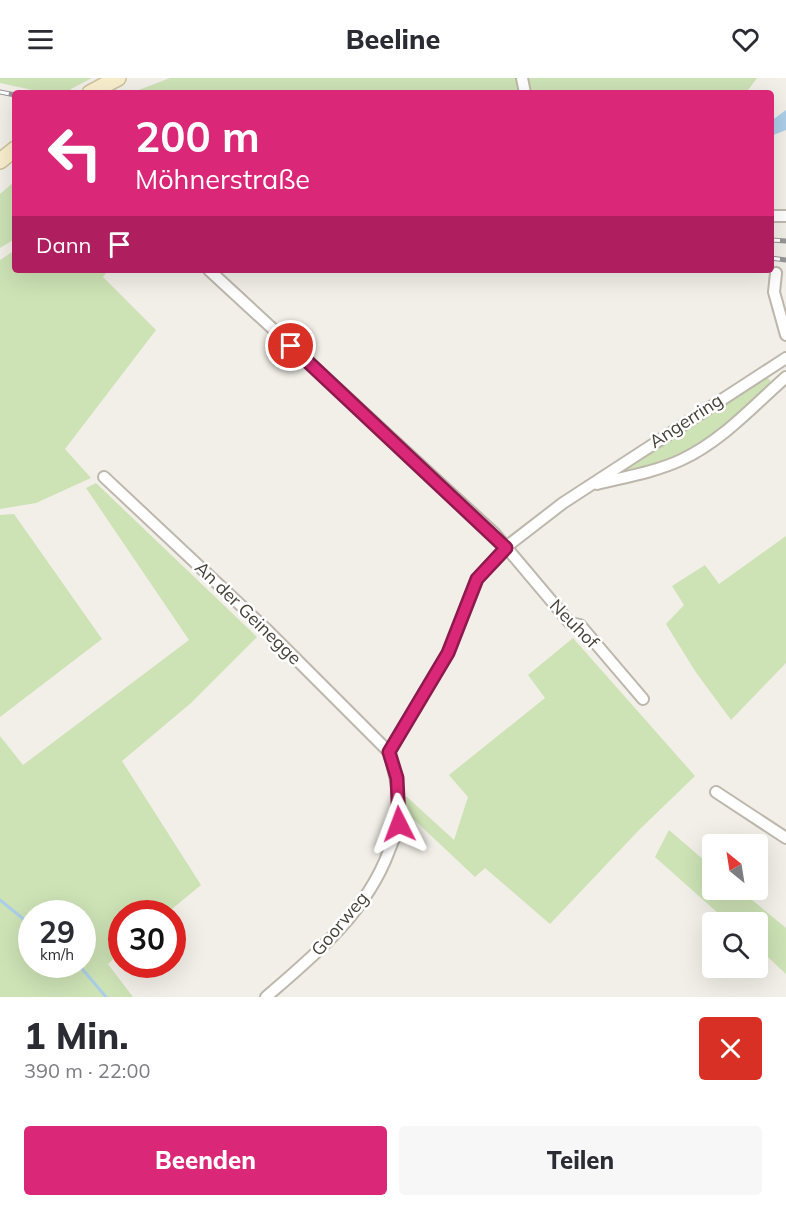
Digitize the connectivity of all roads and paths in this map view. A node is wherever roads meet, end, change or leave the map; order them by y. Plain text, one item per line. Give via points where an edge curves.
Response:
1 (118, 78) edge
2 (96, 90) edge
3 (12, 151) edge
4 (0, 161) edge
5 (212, 273) edge
6 (776, 273) dead end
7 (786, 334) edge
8 (786, 358) edge
9 (786, 377) edge
10 (104, 477) dead end
11 (588, 487) junction
12 (506, 548) junction
13 (643, 699) dead end
14 (389, 752) junction
15 (716, 792) dead end
16 (786, 838) edge
17 (266, 997) edge

1 - 2 street
3 - 4 street
5 - 12 street, Neuhof
6 - 7 street via 774,292
8 - 11 street, Angerring
9 - 11 street, Angerring via 741,419 681,460
10 - 14 street, An der Geinegge via 266,629
11 - 12 street, Angerring
12 - 13 street, Neuhof via 570,623 580,625
12 - 14 street via 477,579 448,653
14 - 17 street, Goorweg via 397,778 399,824 382,870 335,935
15 - 16 street

